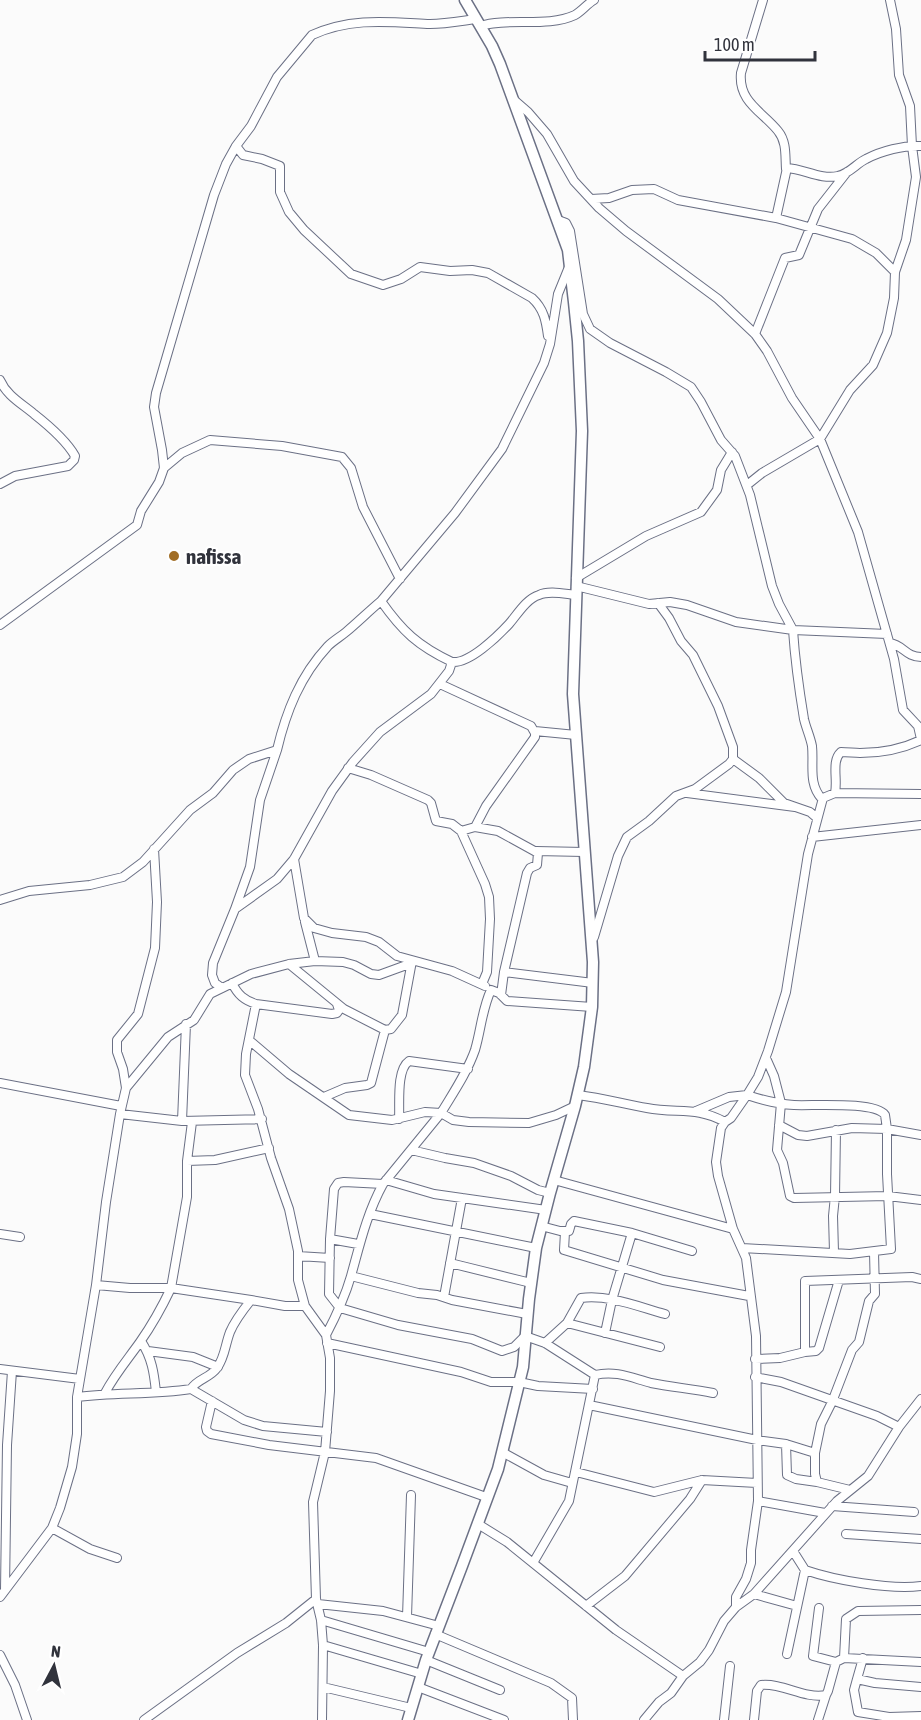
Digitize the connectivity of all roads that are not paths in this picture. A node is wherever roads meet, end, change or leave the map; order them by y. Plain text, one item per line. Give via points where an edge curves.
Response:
1 (465, 0) edge
2 (594, 0) edge
3 (763, 0) edge
4 (890, 0) edge
5 (478, 23) junction
6 (512, 98) junction
7 (236, 146) junction
8 (912, 146) junction
9 (921, 146) edge
10 (786, 169) junction
11 (847, 172) junction
12 (591, 199) junction
13 (776, 218) junction
14 (558, 219) junction
15 (810, 227) junction
16 (569, 267) junction
17 (895, 272) junction
18 (755, 334) junction
19 (550, 344) junction
20 (0, 380) edge
21 (820, 439) junction
22 (732, 452) junction
23 (164, 468) junction
24 (0, 484) edge
25 (747, 484) junction
26 (400, 579) junction
27 (576, 586) junction
28 (381, 601) junction
29 (658, 603) junction
30 (0, 625) edge
31 (793, 630) junction
32 (887, 634) junction
33 (890, 643) junction
34 (921, 657) edge
35 (452, 662) junction
36 (440, 684) junction
37 (919, 727) edge
38 (535, 731) junction
39 (576, 735) junction
40 (921, 740) edge
41 (277, 750) junction
42 (733, 759) junction
43 (348, 768) junction
44 (682, 792) junction
45 (835, 793) junction
46 (921, 794) edge
47 (822, 799) junction
48 (795, 807) junction
49 (818, 818) junction
50 (921, 825) edge
51 (475, 828) junction
52 (461, 831) junction
53 (812, 837) junction
54 (154, 849) junction
55 (536, 851) junction
56 (584, 852) junction
57 (294, 859) junction
58 (0, 900) edge
59 (235, 909) junction
60 (304, 918) junction
61 (592, 945) junction
62 (315, 961) junction
63 (412, 961) junction
64 (289, 964) junction
65 (504, 972) junction
66 (593, 983) junction
67 (232, 984) junction
68 (482, 984) junction
69 (222, 988) junction
70 (491, 990) junction
71 (501, 995) junction
72 (337, 1003) junction
73 (256, 1004) junction
74 (592, 1007) junction
75 (186, 1024) junction
76 (385, 1030) junction
77 (249, 1040) junction
78 (765, 1058) junction
79 (468, 1069) junction
80 (0, 1083) edge
81 (126, 1088) junction
82 (578, 1095) junction
83 (747, 1095) junction
84 (324, 1097) junction
85 (781, 1103) junction
86 (576, 1106) junction
87 (120, 1110) junction
88 (696, 1111) junction
89 (441, 1113) junction
90 (262, 1119) junction
91 (399, 1119) junction
92 (182, 1122) junction
93 (192, 1122) junction
94 (725, 1122) junction
95 (779, 1125) junction
96 (887, 1129) junction
97 (836, 1130) junction
98 (921, 1135) edge
99 (269, 1148) junction
100 (411, 1150) junction
101 (187, 1161) junction
102 (554, 1180) junction
103 (384, 1182) junction
104 (550, 1193) junction
105 (835, 1196) junction
106 (888, 1196) junction
107 (462, 1198) junction
108 (921, 1200) edge
109 (546, 1210) junction
110 (370, 1214) junction
111 (542, 1226) junction
112 (732, 1229) junction
113 (456, 1231) junction
114 (565, 1232) junction
115 (632, 1233) junction
116 (0, 1234) edge
117 (20, 1237) dead end
118 (330, 1239) junction
119 (358, 1244) junction
120 (536, 1248) junction
121 (742, 1248) junction
122 (692, 1251) dead end
123 (834, 1252) junction
124 (874, 1252) junction
125 (298, 1256) junction
126 (330, 1257) junction
127 (450, 1263) junction
128 (622, 1267) junction
129 (351, 1276) junction
130 (921, 1279) edge
131 (839, 1280) junction
132 (876, 1280) junction
133 (531, 1282) junction
134 (96, 1285) junction
135 (171, 1288) junction
136 (749, 1296) junction
137 (444, 1298) junction
138 (251, 1300) junction
139 (612, 1300) junction
140 (305, 1306) junction
141 (340, 1308) junction
142 (527, 1314) junction
143 (665, 1314) dead end
144 (567, 1323) junction
145 (605, 1333) junction
146 (525, 1336) junction
147 (326, 1339) junction
148 (141, 1341) junction
149 (545, 1343) junction
150 (660, 1347) dead end
151 (148, 1351) junction
152 (805, 1352) junction
153 (755, 1359) junction
154 (218, 1367) junction
155 (0, 1369) edge
156 (12, 1371) junction
157 (595, 1375) junction
158 (755, 1377) junction
159 (80, 1379) junction
160 (519, 1382) junction
161 (191, 1389) junction
162 (593, 1389) junction
163 (156, 1392) junction
164 (105, 1393) junction
165 (713, 1393) dead end
166 (77, 1397) junction
167 (921, 1399) edge
168 (212, 1401) junction
169 (832, 1402) junction
170 (589, 1405) junction
171 (899, 1427) junction
172 (327, 1432) junction
173 (757, 1440) junction
174 (786, 1444) junction
175 (325, 1452) junction
176 (502, 1452) junction
177 (815, 1453) junction
178 (576, 1472) junction
179 (702, 1480) junction
180 (817, 1482) junction
181 (757, 1483) junction
182 (572, 1484) junction
183 (850, 1491) junction
184 (411, 1495) dead end
185 (486, 1497) junction
186 (758, 1501) junction
187 (832, 1506) junction
188 (914, 1512) dead end
189 (825, 1513) junction
190 (478, 1524) junction
191 (52, 1528) junction
192 (846, 1534) dead end
193 (921, 1539) edge
194 (793, 1551) junction
195 (117, 1558) dead end
196 (533, 1563) junction
197 (805, 1570) junction
198 (921, 1586) edge
199 (3, 1594) edge
200 (754, 1594) junction
201 (317, 1601) junction
202 (586, 1606) junction
203 (797, 1606) junction
204 (736, 1607) junction
205 (819, 1608) dead end
206 (921, 1610) edge
207 (407, 1617) junction
208 (321, 1620) junction
209 (437, 1630) junction
210 (323, 1645) junction
211 (787, 1654) dead end
212 (427, 1656) junction
213 (1, 1658) edge
214 (864, 1658) junction
215 (840, 1660) junction
216 (921, 1662) edge
217 (730, 1666) dead end
218 (422, 1674) junction
219 (683, 1676) junction
220 (857, 1679) junction
221 (322, 1687) junction
222 (418, 1687) junction
223 (921, 1687) edge
224 (500, 1690) dead end
225 (826, 1695) junction
226 (411, 1708) junction
227 (921, 1716) edge
228 (27, 1720) edge
229 (144, 1720) edge
230 (322, 1720) edge
231 (408, 1720) edge
232 (504, 1720) edge
233 (573, 1720) edge
234 (644, 1720) edge
235 (724, 1720) edge
236 (754, 1720) edge
237 (818, 1720) edge

1 - 5 street
2 - 5 street via 576,14 559,19
3 - 10 street via 740,84 761,116 779,132
4 - 8 street via 899,75 910,106
5 - 6 street via 492,46
5 - 7 street via 370,20 312,35 277,77
6 - 12 street via 547,134 574,181
6 - 14 street
7 - 19 street via 243,155 280,166 280,192 289,212 351,274 383,285 420,267 488,273 538,303
7 - 23 street via 214,195 156,393 154,407
8 - 9 street
8 - 11 street via 872,156
8 - 17 street via 914,197
10 - 11 street via 829,176
10 - 13 street
11 - 15 street via 818,209
12 - 13 street via 654,189 678,200
12 - 18 street via 626,231 718,299
13 - 15 street
14 - 16 street
14 - 22 street via 570,231 583,314 590,329 691,387
15 - 17 street via 852,239 876,253
15 - 18 street via 799,255 785,258
16 - 19 street via 558,294
16 - 27 street via 578,341 582,431
17 - 21 street via 894,298 881,350
18 - 21 street
19 - 26 street via 502,449
20 - 24 street via 3,388 60,437 75,456 68,466 15,476
21 - 25 street
21 - 32 street via 858,532
22 - 25 street
22 - 27 street via 721,470 717,490 701,512 646,536
23 - 26 street via 182,453 210,440 282,446 342,457 351,468 363,507
23 - 30 street via 137,525
25 - 31 street via 772,586
26 - 28 street
27 - 29 street via 628,600
27 - 35 street via 531,599 474,655
27 - 39 street
28 - 35 street via 407,634
28 - 41 street via 329,645 298,687
29 - 31 street via 702,609 736,622
29 - 42 street via 702,671 730,736
31 - 32 street
31 - 47 street via 812,747 813,780
32 - 33 street
33 - 34 street via 899,645 908,655
33 - 37 street via 903,711
35 - 36 street
36 - 38 street
36 - 43 street via 380,732
37 - 40 street
38 - 39 street
38 - 51 street via 535,737
39 - 56 street
40 - 45 street via 892,750 841,752 836,761
41 - 54 street via 249,759 232,770
41 - 59 street via 260,800 250,867
42 - 44 street via 695,789
42 - 48 street via 784,803
43 - 52 street via 428,800 436,821 452,824
43 - 57 street
44 - 48 street
44 - 61 street via 627,837
45 - 46 street
45 - 47 street
47 - 49 street
48 - 49 street
49 - 53 street
50 - 53 street
51 - 52 street
51 - 55 street via 498,831
52 - 68 street via 489,897 487,972
53 - 78 street via 786,992
54 - 58 street via 123,877 90,885 29,891
54 - 81 street via 158,902 153,958 138,1014 117,1040
55 - 56 street
55 - 65 street via 538,862 527,873
56 - 61 street
57 - 59 street via 277,879
57 - 60 street
59 - 69 street via 213,963 212,975
60 - 62 street
60 - 63 street via 314,928 379,942 397,956
61 - 66 street
62 - 63 street via 354,965 375,975
62 - 64 street
63 - 68 street
63 - 76 street via 400,1020
64 - 67 street via 250,974
64 - 72 street
65 - 66 street
65 - 71 street
66 - 74 street
67 - 69 street
67 - 73 street via 245,1000
68 - 70 street
69 - 75 street via 210,994 194,1020
70 - 71 street
70 - 79 street
71 - 74 street via 507,1001
72 - 73 street via 339,1010 332,1014
72 - 76 street
73 - 77 street
74 - 82 street
75 - 81 street via 168,1037
75 - 92 street
76 - 84 street via 371,1083
77 - 84 street
77 - 90 street via 245,1075
78 - 83 street
78 - 85 street
79 - 89 street
79 - 91 street via 409,1062 404,1065
80 - 87 street
81 - 87 street
82 - 86 street
82 - 88 street via 650,1109
83 - 85 street
83 - 88 street via 729,1097
83 - 94 street
84 - 91 street via 349,1115
85 - 95 street
85 - 96 street via 879,1109 885,1115
86 - 89 street via 529,1122 469,1122
86 - 102 street
87 - 92 street
87 - 134 street
88 - 94 street
89 - 91 street via 425,1112
89 - 100 street
90 - 93 street
90 - 99 street
92 - 93 street
93 - 101 street
94 - 112 street via 716,1162
95 - 97 street via 801,1135
95 - 105 street via 777,1150 790,1196
96 - 97 street
96 - 98 street
96 - 106 street
97 - 105 street
99 - 101 street via 215,1160
99 - 125 street via 289,1209
100 - 103 street
100 - 104 street via 474,1163
101 - 135 street via 187,1197
102 - 104 street
102 - 112 street
103 - 107 street
103 - 110 street
103 - 118 street via 338,1183 334,1189
104 - 109 street
105 - 106 street
105 - 123 street
106 - 108 street
106 - 124 street via 891,1249
107 - 109 street
107 - 113 street
109 - 111 street
110 - 113 street
110 - 119 street
111 - 114 street
111 - 120 street
112 - 121 street
113 - 120 street
113 - 127 street
114 - 115 street via 574,1221
114 - 128 street via 564,1250
115 - 122 street
115 - 128 street
116 - 117 street
118 - 119 street
118 - 126 street
119 - 129 street
120 - 133 street
121 - 123 street
121 - 136 street
123 - 124 street
124 - 132 street
125 - 126 street
125 - 140 street via 298,1280
126 - 141 street via 329,1294
127 - 133 street
127 - 137 street
128 - 136 street via 663,1280
128 - 139 street
129 - 137 street
129 - 141 street
130 - 132 street
131 - 132 street
131 - 152 street via 819,1348
131 - 152 street via 805,1281
132 - 169 street via 859,1341
133 - 142 street
134 - 135 street
134 - 159 street
135 - 138 street
135 - 148 street
136 - 153 street via 756,1331
137 - 142 street
138 - 140 street
138 - 154 street via 233,1324
139 - 143 street
139 - 144 street via 581,1298
139 - 145 street
140 - 147 street
141 - 146 street via 502,1351 514,1347
141 - 147 street
142 - 146 street
144 - 145 street
144 - 149 street
145 - 150 street
146 - 149 street
146 - 160 street
147 - 160 street via 491,1382
147 - 172 street via 330,1358
148 - 151 street
148 - 164 street
149 - 157 street
151 - 154 street via 193,1357
151 - 163 street via 154,1366
152 - 153 street
153 - 158 street
154 - 161 street
155 - 156 street
156 - 159 street
156 - 199 street
157 - 162 street
157 - 165 street via 627,1375
158 - 169 street via 781,1382
158 - 173 street
159 - 166 street
160 - 162 street
160 - 176 street
161 - 163 street
161 - 168 street
162 - 170 street
163 - 164 street
164 - 166 street
166 - 191 street via 72,1467
167 - 171 street
168 - 172 street via 263,1426
168 - 175 street via 207,1427 211,1434
169 - 171 street
169 - 177 street via 821,1424
170 - 173 street
170 - 178 street
171 - 183 street via 868,1476
172 - 175 street
173 - 174 street
173 - 181 street
174 - 177 street
174 - 180 street via 787,1475
175 - 185 street via 376,1458
175 - 201 street via 314,1502
176 - 182 street
176 - 185 street
177 - 180 street
178 - 179 street via 654,1492
178 - 182 street
179 - 181 street
179 - 202 street via 625,1576
180 - 183 street
181 - 186 street
182 - 196 street via 569,1501
183 - 187 street
184 - 207 street
185 - 190 street
186 - 189 street
186 - 204 street via 750,1570 736,1597
187 - 188 street
187 - 189 street
189 - 194 street
190 - 196 street
190 - 209 street
191 - 195 street
191 - 199 street
192 - 193 street
194 - 197 street
194 - 200 street
196 - 202 street
197 - 198 street via 878,1585
197 - 203 street
200 - 203 street
200 - 204 street
201 - 207 street
201 - 208 street
201 - 229 street
202 - 219 street
203 - 211 street
204 - 219 street via 700,1662
205 - 215 street via 813,1656
206 - 215 street via 858,1611 850,1615 846,1619
207 - 209 street
208 - 210 street
208 - 212 street
209 - 212 street
209 - 233 street via 551,1683 572,1698
210 - 218 street
210 - 221 street
212 - 218 street
212 - 224 street
213 - 228 street
214 - 215 street
214 - 216 street
214 - 220 street
215 - 225 street
217 - 235 street
218 - 222 street
219 - 234 street
220 - 223 street
220 - 227 street via 854,1690 858,1712 889,1717
221 - 226 street
221 - 230 street
222 - 226 street
222 - 232 street
225 - 236 street via 805,1695 761,1685
225 - 237 street
226 - 231 street

